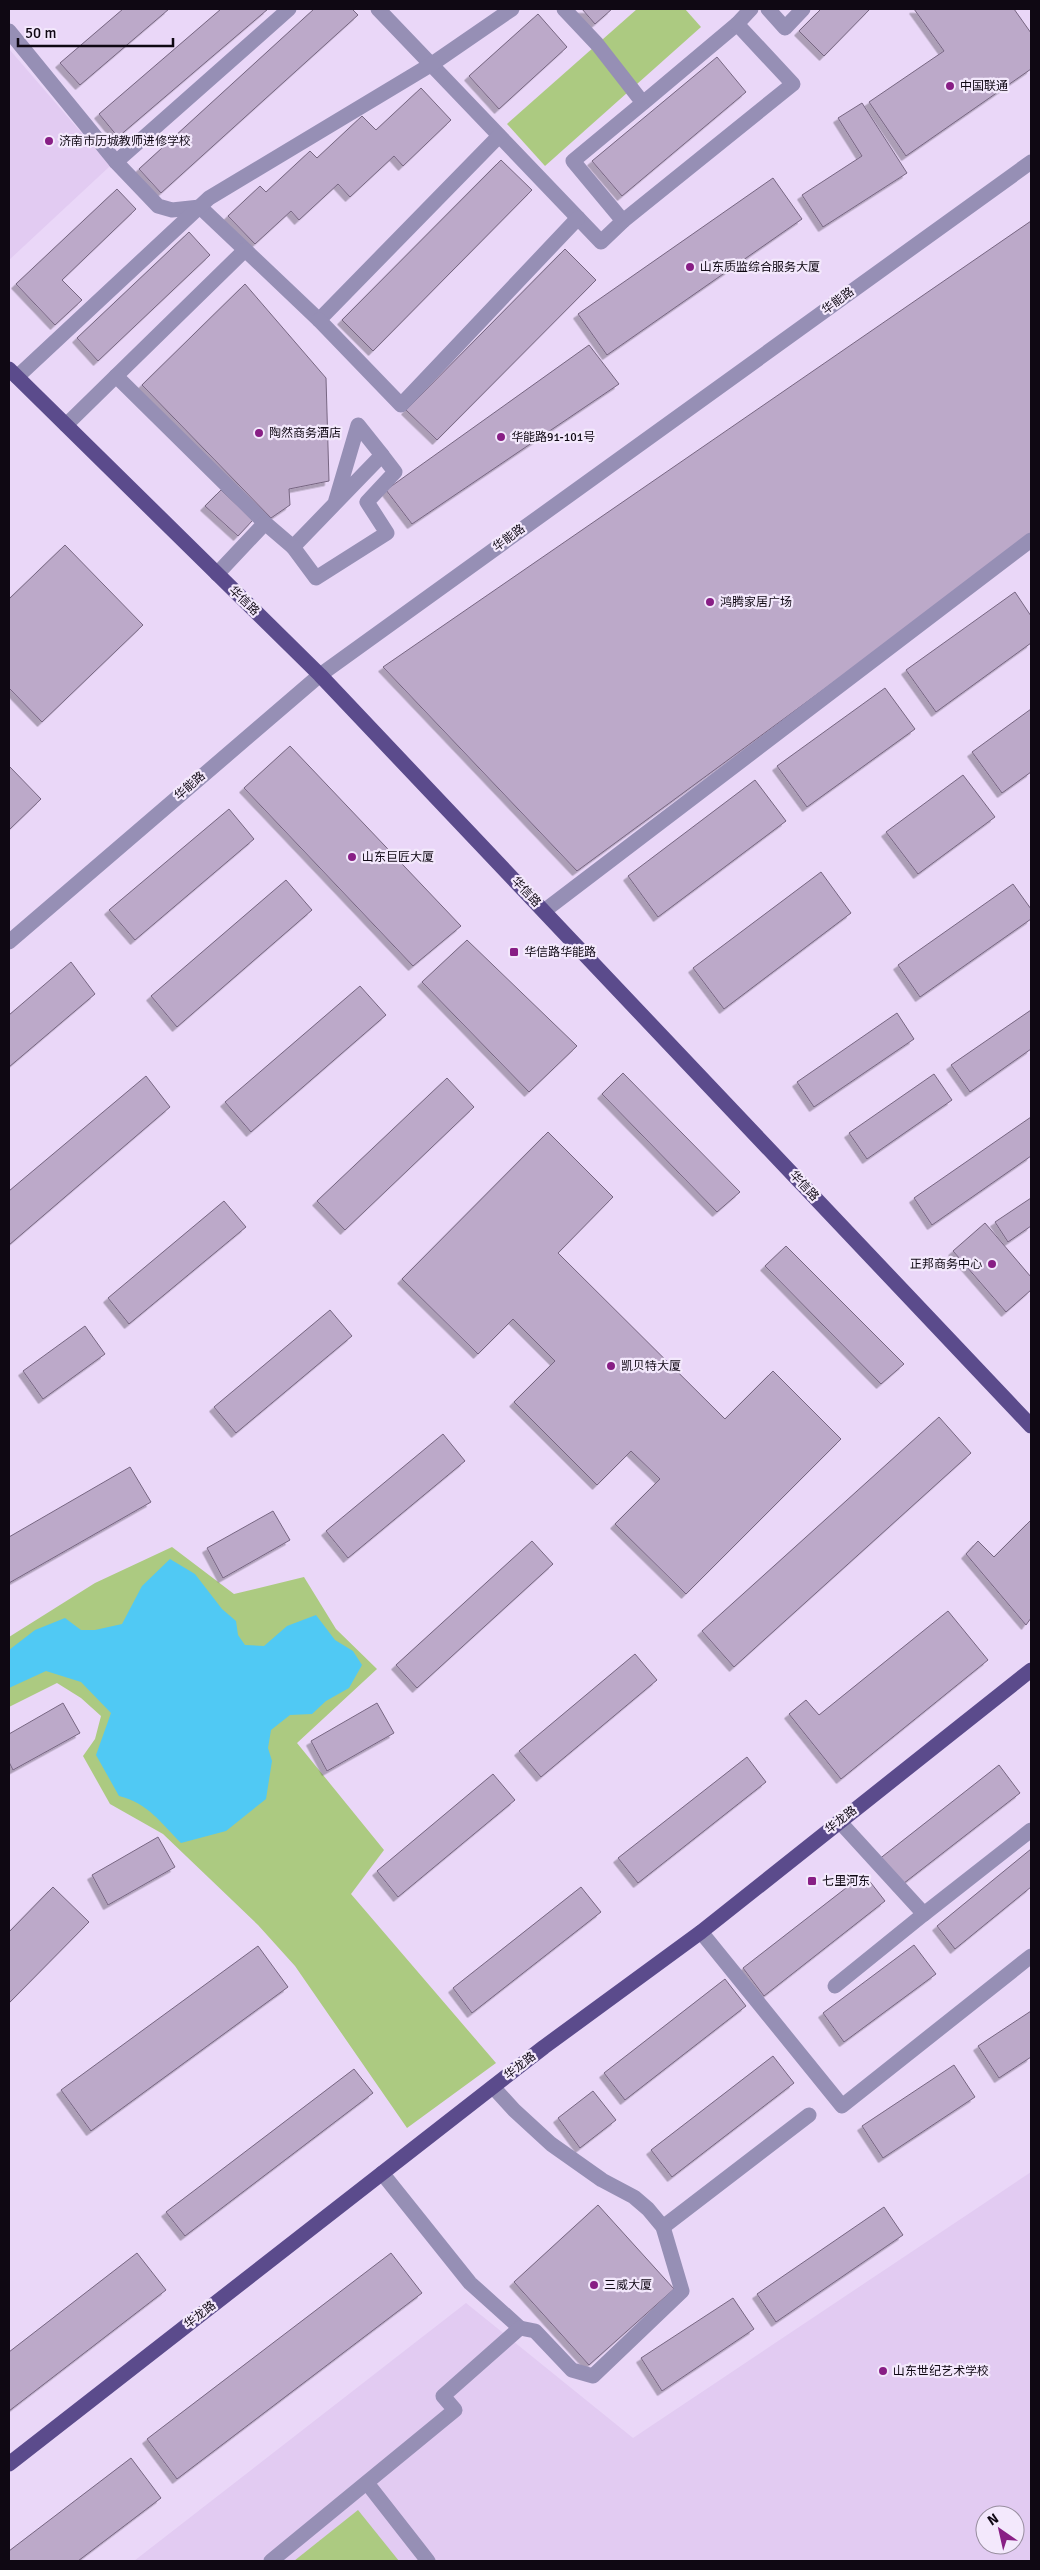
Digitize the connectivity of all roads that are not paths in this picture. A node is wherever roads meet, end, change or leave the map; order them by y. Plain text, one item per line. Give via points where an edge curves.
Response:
1 (289, 9) edge
2 (378, 9) edge
3 (512, 9) edge
4 (564, 9) edge
5 (751, 9) edge
6 (768, 9) edge
7 (803, 9) edge
8 (737, 24) junction
9 (9, 31) edge
10 (432, 64) junction
11 (642, 103) junction
12 (499, 136) junction
13 (116, 162) junction
14 (1031, 162) edge
15 (200, 207) junction
16 (578, 218) junction
17 (623, 221) junction
18 (245, 250) junction
19 (319, 320) junction
20 (13, 373) edge
21 (116, 376) junction
22 (66, 425) junction
23 (382, 455) junction
24 (335, 503) junction
25 (265, 523) junction
26 (1031, 540) edge
27 (292, 547) junction
28 (217, 574) junction
29 (320, 675) junction
30 (544, 911) junction
31 (9, 942) edge
32 (1031, 1426) edge
33 (1031, 1670) edge
34 (839, 1821) junction
35 (1031, 1830) edge
36 (924, 1914) junction
37 (701, 1932) junction
38 (1031, 1956) edge
39 (835, 1986) dead end
40 (493, 2087) junction
41 (809, 2115) dead end
42 (382, 2173) junction
43 (663, 2227) junction
44 (520, 2328) junction
45 (9, 2464) edge
46 (367, 2483) junction
47 (271, 2561) edge
48 (428, 2561) edge

1 - 13 street
2 - 10 street
3 - 10 street
4 - 11 street via 597,44
5 - 8 street
6 - 7 street via 785,28
8 - 11 street
8 - 17 street via 793,84
9 - 13 street
10 - 12 street
10 - 15 street via 209,198
11 - 17 street via 573,161
12 - 16 street
12 - 19 street
13 - 15 street via 158,206 172,210
14 - 29 street, 华能路
15 - 18 street
15 - 20 street
16 - 17 street via 601,242
16 - 19 street via 401,405
18 - 19 street
18 - 21 street
20 - 22 main road, 华信路
21 - 22 street
21 - 25 street
22 - 28 main road, 华信路
23 - 24 street
23 - 24 street via 358,425
23 - 27 street via 395,472 367,502 387,533 316,578
24 - 27 street
25 - 27 street
25 - 28 street
26 - 30 street
28 - 29 main road, 华信路
29 - 30 main road, 华信路
29 - 31 street, 华能路
30 - 32 main road, 华信路
33 - 34 main road, 华龙路
34 - 36 street
34 - 37 main road, 华龙路
35 - 36 street
36 - 39 street
37 - 38 street via 842,2106
37 - 40 main road, 华龙路
40 - 42 main road, 华龙路
40 - 43 street via 551,2144 602,2180 634,2197
41 - 43 street
42 - 44 street via 470,2283
42 - 45 main road, 华龙路
43 - 44 street via 682,2291 593,2376 572,2370 535,2331
44 - 46 street via 443,2396 456,2410
46 - 47 street
46 - 48 street

